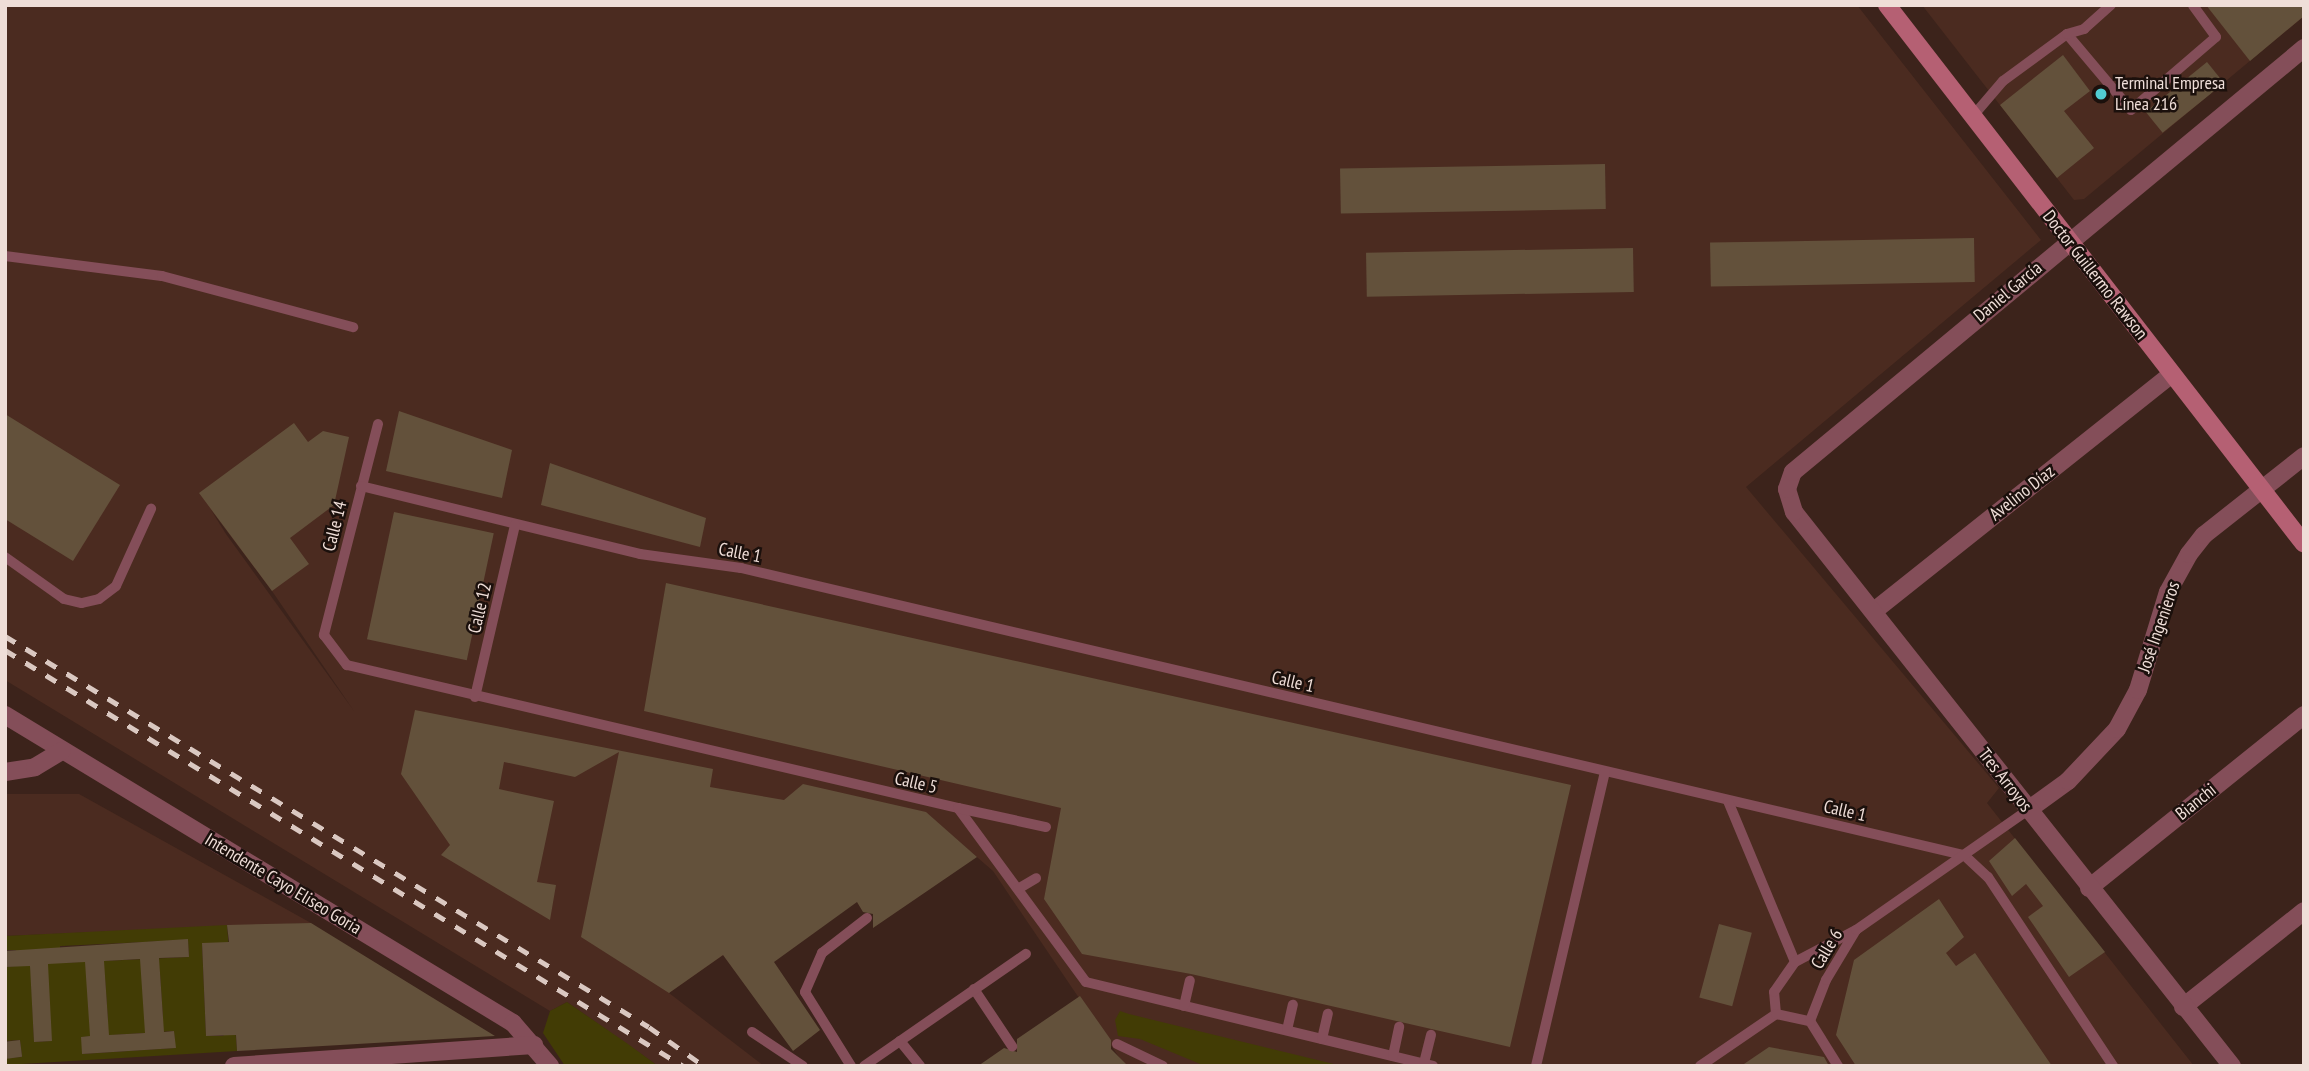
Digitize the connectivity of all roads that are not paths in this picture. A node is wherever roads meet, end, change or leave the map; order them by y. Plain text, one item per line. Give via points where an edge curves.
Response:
1 (1887, 5) edge
2 (2111, 5) edge
3 (2193, 5) edge
4 (2067, 34) junction
5 (2304, 48) edge
6 (1973, 116) junction
7 (2069, 241) junction
8 (5, 256) edge
9 (353, 327) dead end
10 (2171, 374) junction
11 (378, 424) dead end
12 (2304, 456) edge
13 (361, 486) junction
14 (1787, 489) joint
15 (2260, 489) junction
16 (151, 509) dead end
17 (515, 525) junction
18 (2304, 544) edge
19 (5, 556) edge
20 (1874, 611) junction
21 (324, 635) joint
22 (475, 697) junction
23 (5, 715) edge
24 (2304, 715) edge
25 (62, 751) junction
26 (5, 772) edge
27 (1605, 772) junction
28 (1728, 801) junction
29 (958, 808) junction
30 (2028, 810) junction
31 (1046, 827) dead end
32 (1964, 855) junction
33 (1036, 878) dead end
34 (1018, 888) junction
35 (2089, 888) junction
36 (2304, 911) edge
37 (867, 918) dead end
38 (1856, 930) junction
39 (1026, 954) dead end
40 (1795, 962) junction
41 (1190, 981) dead end
42 (974, 989) junction
43 (1293, 1005) dead end
44 (1184, 1006) junction
45 (2183, 1007) junction
46 (1328, 1014) dead end
47 (1776, 1014) junction
48 (1810, 1021) junction
49 (1399, 1027) dead end
50 (1287, 1030) junction
51 (752, 1032) dead end
52 (1430, 1035) dead end
53 (1322, 1039) junction
54 (900, 1041) junction
55 (1117, 1044) dead end
56 (534, 1045) junction
57 (1012, 1046) dead end
58 (1393, 1056) junction
59 (266, 1064) edge
60 (1429, 1065) edge
61 (234, 1066) edge
62 (550, 1066) edge
63 (803, 1066) edge
64 (851, 1066) edge
65 (864, 1066) edge
66 (920, 1066) edge
67 (1163, 1066) edge
68 (1536, 1066) edge
69 (1700, 1066) edge
70 (1838, 1066) edge
71 (2113, 1066) edge
72 (2232, 1066) edge

1 - 6 street, Doctor Guillermo Rawson
2 - 4 lane via 2084,29
3 - 4 lane via 2216,37 2131,110
4 - 6 lane via 2003,81
5 - 7 street, Daniel García
6 - 7 street, Doctor Guillermo Rawson
7 - 10 street, Doctor Guillermo Rawson
7 - 14 street, Daniel García via 1793,472
8 - 9 lane via 162,276
10 - 15 street, Doctor Guillermo Rawson
10 - 20 street, Avelino Díaz
11 - 13 lane, Calle 14
12 - 15 street, José Ingenieros
13 - 17 lane, Calle 1
13 - 21 lane, Calle 14
14 - 20 street, Tres Arroyos via 1794,512
15 - 18 street, Doctor Guillermo Rawson
15 - 30 street, José Ingenieros via 2204,535 2177,572 2138,690 2117,729 2068,781
16 - 19 lane via 116,586 99,599 82,603 64,599
17 - 22 lane, Calle 12
17 - 27 lane, Calle 1 via 640,554 741,568
20 - 30 street, Tres Arroyos
21 - 22 lane, Calle 5 via 347,664 362,671
22 - 29 lane, Calle 5
23 - 25 street, Intendente Cayo Eliseo Goria
24 - 35 street, Bianchi
25 - 26 street via 35,767
25 - 56 street, Intendente Cayo Eliseo Goria via 513,1023
27 - 28 lane, Calle 1
27 - 68 lane
28 - 32 lane, Calle 1
28 - 40 lane
29 - 31 lane
29 - 34 lane, Calle 5
30 - 32 lane, Calle 6
30 - 35 street, Tres Arroyos
32 - 38 lane, Calle 6
32 - 71 lane, Calle 1 via 1989,877
33 - 34 lane
34 - 44 lane, Calle 5 via 1086,982
35 - 45 street, Tres Arroyos
36 - 45 street
37 - 64 lane via 822,953 805,992
38 - 40 lane
38 - 48 lane, Calle 6 via 1826,979
39 - 42 lane
40 - 47 lane via 1774,992
41 - 44 lane
42 - 54 lane
42 - 57 lane
43 - 50 lane
44 - 50 lane, Calle 5
45 - 72 street, Tres Arroyos
46 - 53 lane
47 - 48 lane
47 - 69 lane
48 - 70 lane
49 - 58 lane
50 - 53 lane, Calle 5
51 - 63 lane
52 - 60 lane
53 - 58 lane, Calle 5
54 - 65 lane
54 - 66 lane
55 - 67 lane
56 - 59 street
56 - 62 street, Intendente Cayo Eliseo Goria
58 - 60 lane, Calle 5
59 - 61 street

